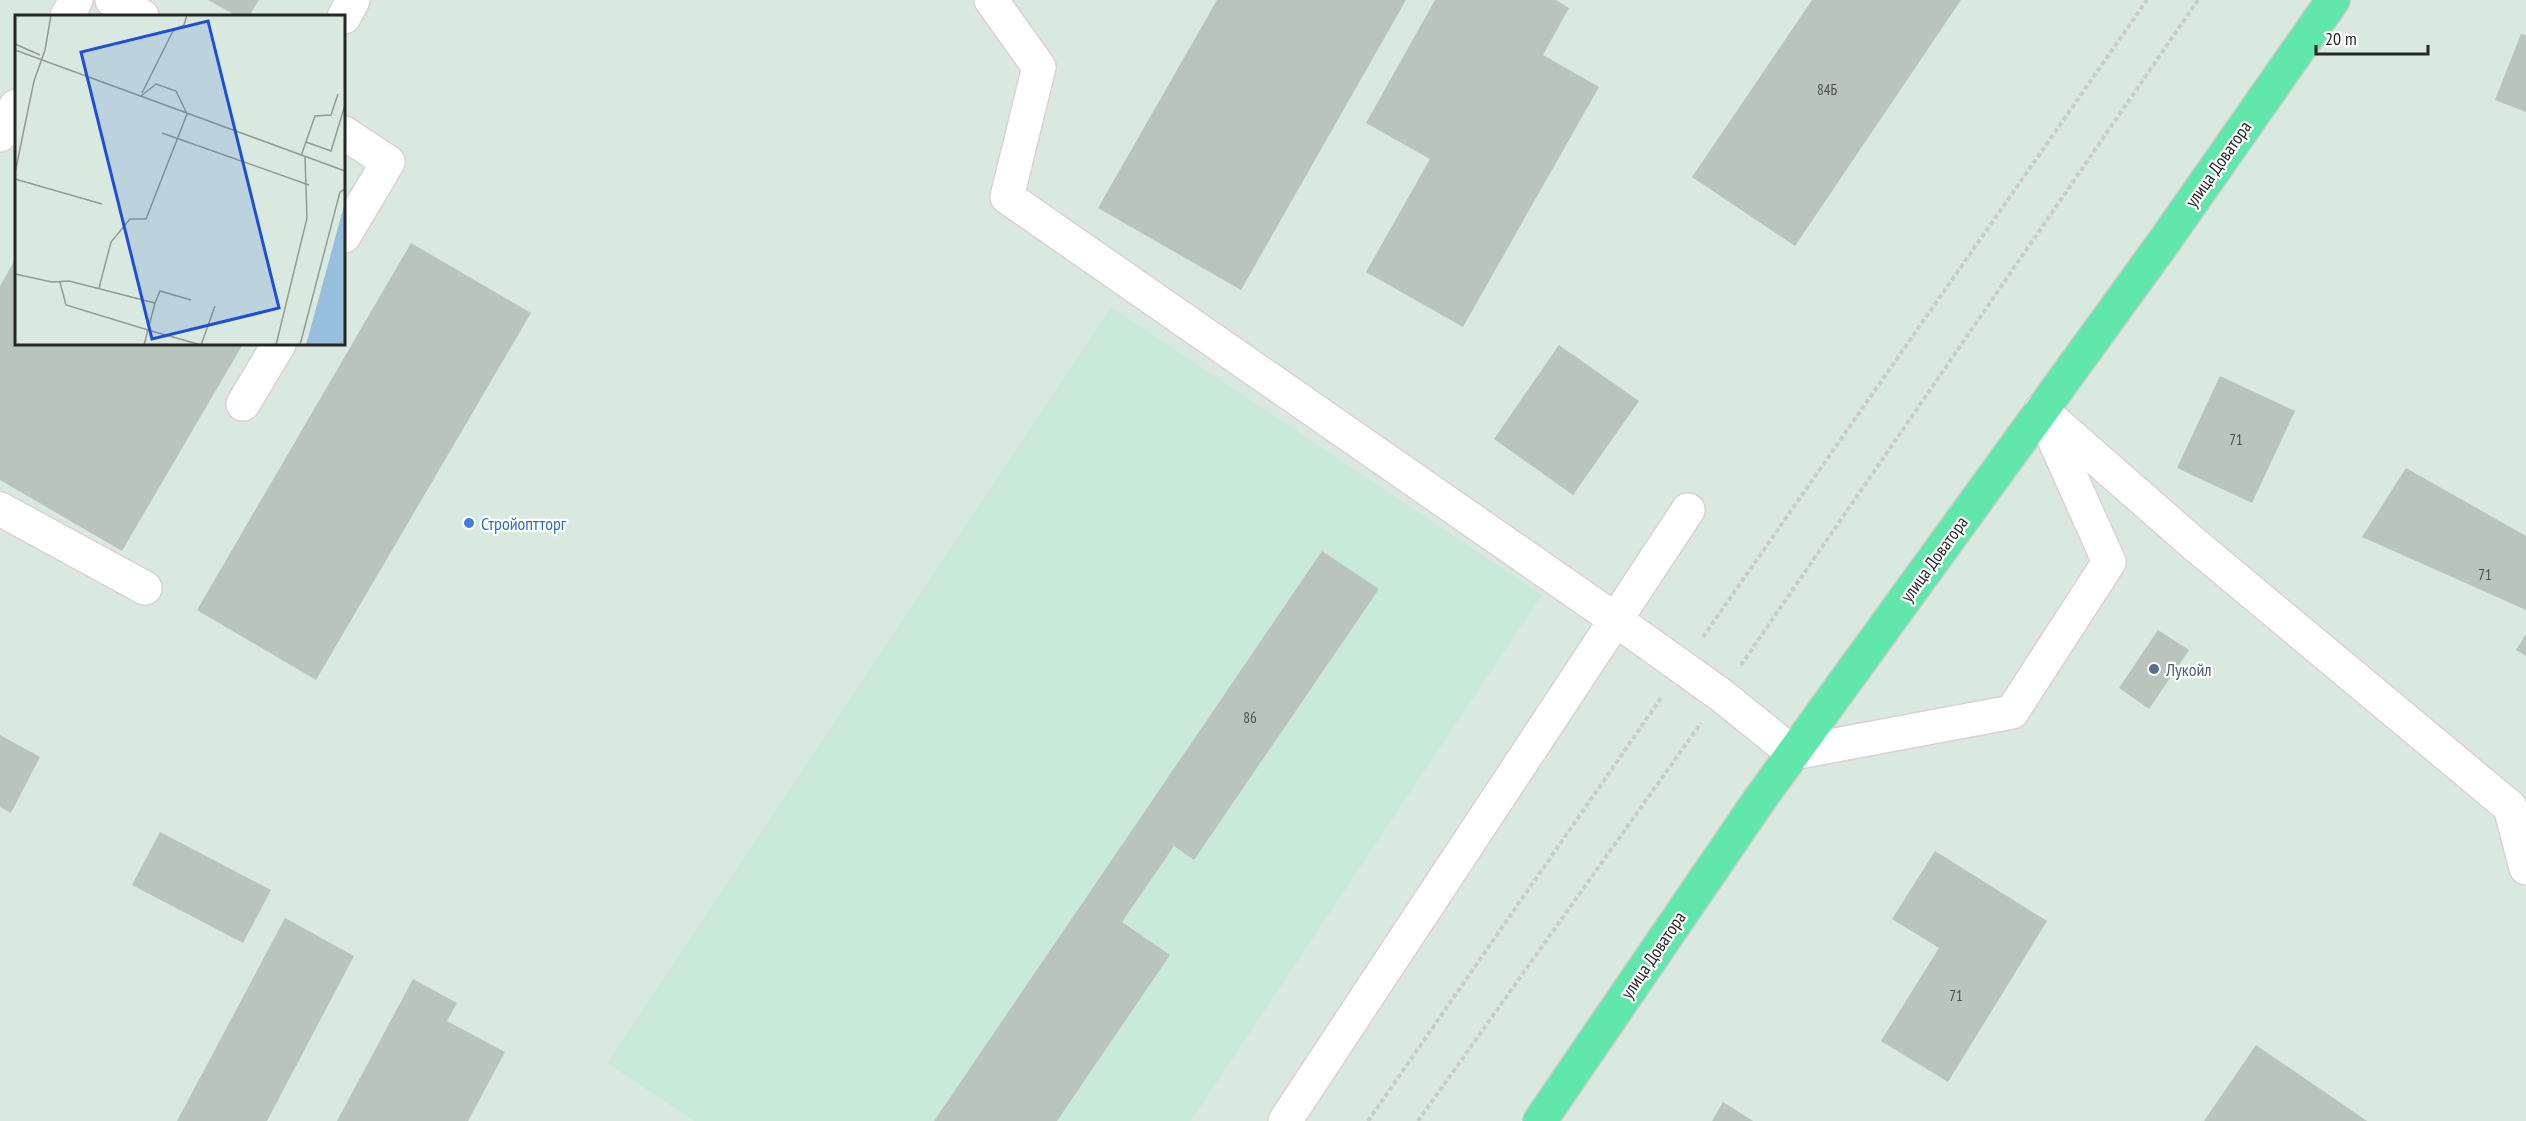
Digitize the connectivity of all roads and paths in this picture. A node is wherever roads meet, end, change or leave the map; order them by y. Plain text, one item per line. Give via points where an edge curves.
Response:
1 (76, 0) edge
2 (112, 0) edge
3 (352, 0) edge
4 (991, 0) edge
5 (2147, 0) edge
6 (2198, 0) edge
7 (2333, 0) edge
8 (68, 15) edge
9 (140, 15) edge
10 (345, 15) edge
11 (15, 108) edge
12 (0, 135) edge
13 (345, 135) edge
14 (345, 234) edge
15 (278, 345) edge
16 (243, 405) dead end
17 (2041, 410) junction
18 (0, 509) edge
19 (1688, 510) dead end
20 (145, 588) dead end
21 (1616, 620) junction
22 (1682, 668) junction
23 (1721, 694) junction
24 (1793, 753) junction
25 (2526, 868) edge
26 (1285, 1121) edge
27 (1368, 1121) edge
28 (1418, 1121) edge
29 (1540, 1121) edge

1 - 8 lane
2 - 9 lane
3 - 10 lane
4 - 21 lane via 1039,67 1007,197
5 - 22 path
6 - 23 path
7 - 17 main road, улица Доватора
11 - 12 lane
13 - 14 lane via 388,162
15 - 16 lane
17 - 24 main road, улица Доватора
17 - 24 lane via 2109,562 2012,712
17 - 25 lane via 2193,543 2510,807
18 - 20 lane
19 - 21 lane
21 - 22 lane
21 - 26 lane
22 - 23 lane
22 - 27 path
23 - 24 lane
23 - 28 path
24 - 29 main road, улица Доватора

